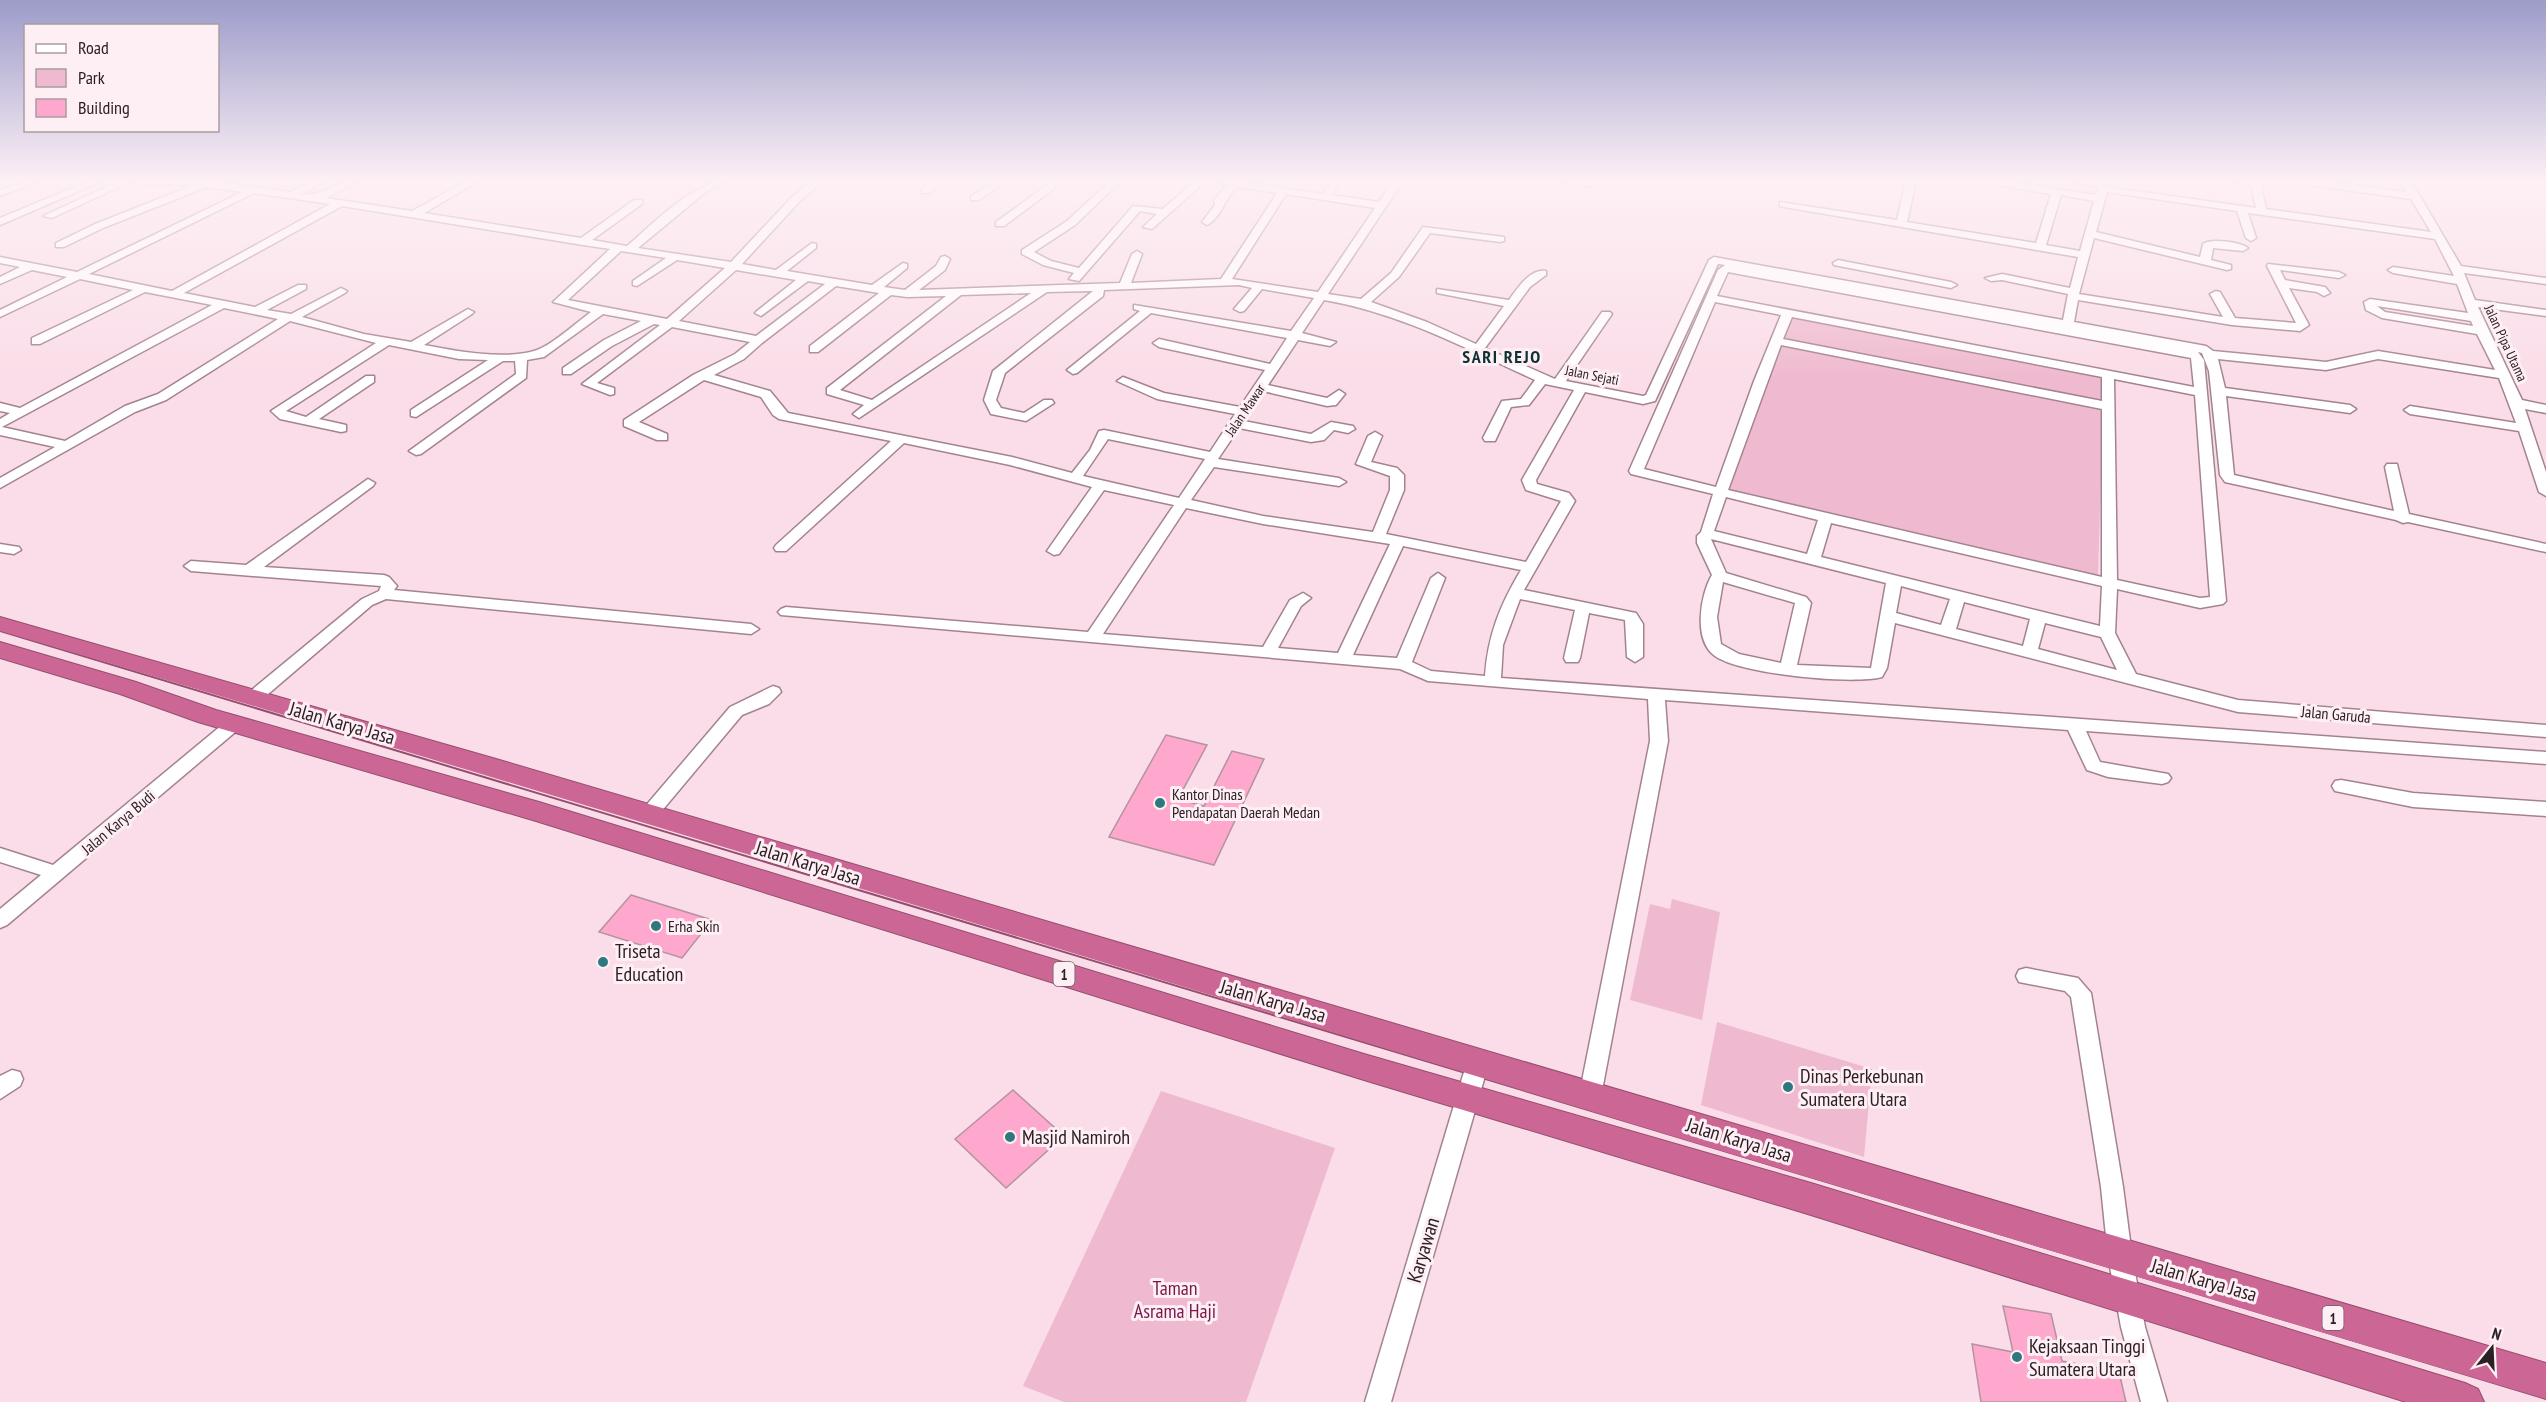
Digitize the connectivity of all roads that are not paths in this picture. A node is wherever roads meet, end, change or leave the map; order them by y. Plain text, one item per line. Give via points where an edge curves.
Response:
1 (136, 246) edge
2 (261, 246) edge
3 (614, 246) edge
4 (753, 246) edge
5 (812, 246) dead end
6 (1035, 246) edge
7 (1103, 246) edge
8 (1247, 246) edge
9 (1354, 246) edge
10 (1415, 246) edge
11 (2037, 246) edge
12 (2088, 246) edge
13 (2142, 246) edge
14 (2208, 246) edge
15 (2229, 246) edge
16 (2445, 246) edge
17 (2040, 247) joint
18 (625, 248) junction
19 (2243, 248) dead end
20 (1137, 254) dead end
21 (2086, 255) junction
22 (675, 257) junction
23 (945, 259) dead end
24 (0, 260) edge
25 (2205, 262) junction
26 (31, 266) junction
27 (735, 266) junction
28 (903, 266) dead end
29 (2227, 267) dead end
30 (2457, 268) junction
31 (2393, 270) dead end
32 (1081, 272) junction
33 (778, 273) junction
34 (1542, 273) dead end
35 (2339, 275) dead end
36 (75, 276) junction
37 (805, 278) junction
38 (1990, 278) dead end
39 (0, 281) edge
40 (1225, 281) junction
41 (2462, 281) junction
42 (2546, 281) edge
43 (1834, 282) junction
44 (637, 283) dead end
45 (2281, 283) junction
46 (832, 284) junction
47 (1125, 284) junction
48 (1260, 285) junction
49 (1951, 285) dead end
50 (1098, 286) junction
51 (302, 287) dead end
52 (1045, 288) junction
53 (1067, 288) junction
54 (143, 289) junction
55 (873, 290) junction
56 (341, 291) dead end
57 (1441, 291) dead end
58 (887, 292) junction
59 (957, 293) junction
60 (2324, 293) dead end
61 (907, 294) junction
62 (2074, 294) junction
63 (2216, 294) dead end
64 (172, 295) junction
65 (1320, 295) junction
66 (1711, 298) junction
67 (1363, 303) junction
68 (2471, 303) junction
69 (1512, 304) junction
70 (221, 305) junction
71 (1240, 309) dead end
72 (601, 310) junction
73 (256, 311) junction
74 (468, 312) dead end
75 (761, 313) dead end
76 (1788, 313) junction
77 (2546, 313) edge
78 (0, 314) edge
79 (1606, 314) dead end
80 (290, 318) junction
81 (2476, 318) junction
82 (651, 320) junction
83 (2232, 322) junction
84 (670, 323) junction
85 (2068, 325) junction
86 (2481, 331) junction
87 (1294, 336) junction
88 (758, 339) junction
89 (36, 341) dead end
90 (388, 341) junction
91 (1777, 341) junction
92 (1158, 342) dead end
93 (1330, 342) dead end
94 (414, 346) junction
95 (814, 349) dead end
96 (1478, 350) junction
97 (2212, 356) junction
98 (520, 357) junction
99 (499, 358) junction
100 (1273, 368) junction
101 (1073, 370) dead end
102 (567, 371) dead end
103 (2108, 374) junction
104 (708, 375) junction
105 (2504, 375) junction
106 (370, 379) dead end
107 (1542, 380) junction
108 (1123, 381) dead end
109 (1558, 384) junction
110 (1261, 387) junction
111 (1581, 389) junction
112 (610, 391) dead end
113 (2219, 391) junction
114 (2199, 392) junction
115 (1339, 394) dead end
116 (1048, 403) dead end
117 (2516, 403) junction
118 (873, 404) junction
119 (2109, 406) junction
120 (0, 407) edge
121 (2350, 409) dead end
122 (2546, 409) edge
123 (2410, 410) dead end
124 (18, 413) junction
125 (416, 413) dead end
126 (859, 414) dead end
127 (1240, 418) junction
128 (308, 421) junction
129 (0, 424) edge
130 (340, 428) dead end
131 (2524, 428) junction
132 (1348, 429) dead end
133 (0, 431) edge
134 (1375, 436) dead end
135 (662, 437) dead end
136 (1490, 438) dead end
137 (901, 440) junction
138 (65, 445) junction
139 (416, 451) dead end
140 (1212, 459) junction
141 (2392, 467) dead end
142 (1075, 478) junction
143 (1339, 482) dead end
144 (368, 483) dead end
145 (0, 484) edge
146 (1100, 485) junction
147 (2546, 492) edge
148 (1720, 493) junction
149 (1180, 503) junction
150 (1826, 518) junction
151 (2403, 519) junction
152 (1708, 534) junction
153 (1378, 537) junction
154 (1398, 541) junction
155 (781, 548) dead end
156 (2546, 548) edge
157 (1054, 552) dead end
158 (1813, 559) junction
159 (191, 566) dead end
160 (1529, 567) junction
161 (251, 569) junction
162 (1720, 577) junction
163 (1438, 578) dead end
164 (1894, 581) junction
165 (2110, 583) junction
166 (1515, 593) junction
167 (384, 594) junction
168 (1958, 597) junction
169 (1303, 598) dead end
170 (1584, 606) junction
171 (786, 612) dead end
172 (1887, 616) junction
173 (2038, 616) junction
174 (0, 624) edge
175 (751, 629) dead end
176 (1947, 632) junction
177 (2107, 633) junction
178 (1092, 638) junction
179 (3, 653) edge
180 (1268, 653) junction
181 (2029, 653) junction
182 (1635, 657) dead end
183 (1572, 658) dead end
184 (1343, 659) junction
185 (1404, 664) junction
186 (1788, 669) junction
187 (2129, 677) junction
188 (1493, 682) junction
189 (773, 692) dead end
190 (1656, 695) junction
191 (254, 697) junction
192 (234, 724) junction
193 (2074, 724) junction
194 (2546, 731) edge
195 (2546, 759) edge
196 (2162, 778) dead end
197 (2342, 786) dead end
198 (2546, 809) edge
199 (649, 814) junction
200 (0, 855) edge
201 (57, 873) junction
202 (868, 881) junction
203 (850, 906) junction
204 (0, 920) edge
205 (2026, 976) dead end
206 (1478, 1062) junction
207 (1590, 1096) junction
208 (1468, 1098) junction
209 (2120, 1256) junction
210 (2128, 1297) junction
211 (2546, 1381) edge
212 (1378, 1402) edge
213 (2154, 1402) edge
214 (2465, 1402) edge

1 - 36 street
2 - 64 street
3 - 18 street, Jalan Sejati
4 - 27 street
5 - 33 street
6 - 32 street via 1026,252 1047,263
7 - 32 street
8 - 40 street
9 - 65 street, Jalan Mawar
10 - 67 street via 1395,275
11 - 17 street
12 - 21 street
13 - 25 street
14 - 25 street
15 - 19 street
16 - 30 street, Jalan Pipa Utama
17 - 21 street
18 - 22 street, Jalan Sejati
18 - 72 street via 559,300
20 - 47 street
21 - 62 street
22 - 27 street, Jalan Sejati
22 - 44 street
23 - 61 street via 941,268
24 - 26 street
25 - 29 street
26 - 36 street
26 - 39 street
27 - 33 street, Jalan Sejati
27 - 84 street
28 - 55 street
30 - 41 street, Jalan Pipa Utama
30 - 42 street
31 - 41 street
32 - 53 street
33 - 37 street, Jalan Sejati
34 - 69 street via 1526,285
35 - 45 street via 2272,266
36 - 54 street
36 - 78 street
37 - 46 street, Jalan Sejati
37 - 75 street
38 - 62 street via 2002,277
40 - 47 street, Jalan Sejati
40 - 48 street, Jalan Sejati
41 - 68 street, Jalan Pipa Utama
43 - 49 street via 1841,258
43 - 85 street
43 - 111 street, Jalan Sejati via 1714,260 1651,398 1643,400
45 - 60 street via 2321,289
45 - 83 street via 2303,327
46 - 55 street, Jalan Sejati
46 - 88 street
47 - 50 street, Jalan Sejati
48 - 65 street, Jalan Sejati
48 - 71 street
50 - 53 street, Jalan Sejati
50 - 116 street via 1099,294 996,374 990,400 996,411 1026,417
51 - 73 street
52 - 53 street, Jalan Sejati
52 - 59 street, Jalan Sejati
52 - 118 street
54 - 64 street
54 - 89 street
55 - 58 street, Jalan Sejati
56 - 80 street
57 - 69 street
58 - 61 street, Jalan Sejati
58 - 95 street
59 - 61 street, Jalan Sejati
59 - 118 street via 868,358 831,391
62 - 83 street
62 - 85 street
63 - 83 street
64 - 70 street
65 - 67 street, Jalan Sejati
65 - 87 street, Jalan Mawar
66 - 76 street
66 - 114 street via 1723,270 1730,268 2185,352 2198,360
66 - 148 street via 1635,469
67 - 96 street, Jalan Sejati via 1423,324
68 - 77 street
68 - 81 street, Jalan Pipa Utama
69 - 96 street
70 - 73 street
70 - 124 street
72 - 82 street
72 - 98 street via 540,354
73 - 80 street
74 - 94 street
76 - 91 street
76 - 103 street
79 - 109 street
80 - 90 street
80 - 138 street via 162,397 130,409
81 - 86 street, Jalan Pipa Utama
81 - 86 street via 2370,302 2372,310 2382,315
82 - 84 street
82 - 102 street
84 - 88 street
84 - 112 street via 588,384
85 - 97 street via 2203,349
86 - 105 street, Jalan Pipa Utama
87 - 93 street
87 - 100 street, Jalan Mawar
87 - 101 street via 1144,308
88 - 104 street via 752,348
90 - 94 street
90 - 128 street via 277,411
91 - 119 street
91 - 148 street
92 - 100 street
94 - 99 street
96 - 107 street, Jalan Sejati
97 - 105 street via 2326,366 2378,355
97 - 113 street
98 - 99 street
98 - 139 street via 522,375
99 - 125 street
100 - 110 street, Jalan Mawar
103 - 114 street
103 - 119 street
104 - 135 street via 697,378 630,423
104 - 137 street via 766,394 784,416 850,426
105 - 117 street, Jalan Pipa Utama
106 - 128 street
107 - 109 street, Jalan Sejati
107 - 136 street via 1526,402 1506,404
108 - 127 street
109 - 111 street, Jalan Sejati
110 - 115 street via 1327,402
110 - 127 street, Jalan Mawar
111 - 160 street via 1529,480 1531,487 1564,496 1568,501
113 - 121 street
113 - 151 street via 2230,479
114 - 165 street via 2218,601 2200,603
117 - 122 street
117 - 131 street, Jalan Pipa Utama
118 - 126 street
119 - 165 street
120 - 124 street
123 - 131 street
124 - 129 street
127 - 132 street via 1311,438 1319,437 1331,426
127 - 140 street, Jalan Mawar
128 - 130 street
131 - 147 street, Jalan Pipa Utama
133 - 138 street
134 - 153 street via 1362,464 1397,475 1397,490
137 - 142 street via 1012,461
137 - 155 street
138 - 145 street
140 - 142 street via 1105,434
140 - 143 street
140 - 149 street, Jalan Mawar
141 - 151 street
142 - 146 street
144 - 161 street
146 - 149 street
146 - 157 street
148 - 150 street
148 - 152 street
149 - 153 street
149 - 178 street, Jalan Mawar
150 - 158 street
150 - 165 street
151 - 156 street
152 - 158 street
152 - 162 street via 1704,543
153 - 154 street
154 - 160 street
154 - 184 street
158 - 164 street
159 - 161 street
160 - 166 street
161 - 167 street via 384,580 389,586
162 - 186 street via 1710,607 1715,649 1726,656
162 - 186 street via 1801,600
163 - 185 street
164 - 168 street
164 - 172 street
165 - 177 street
166 - 170 street
166 - 188 street via 1495,645
167 - 175 street
167 - 191 street via 367,602
168 - 173 street
168 - 176 street
169 - 180 street via 1295,603
170 - 182 street via 1633,618
170 - 183 street
171 - 178 street
172 - 176 street, Jalan Garuda
172 - 186 street via 1876,673
173 - 177 street
173 - 181 street
174 - 191 highway, Jalan Karya Jasa / 1
176 - 181 street, Jalan Garuda
177 - 187 street
178 - 180 street
179 - 192 highway, Jalan Karya Jasa / 1
180 - 184 street
181 - 187 street, Jalan Garuda
184 - 185 street
185 - 188 street via 1430,677
187 - 194 street, Jalan Garuda via 2238,706
188 - 190 street
189 - 199 street via 736,711
190 - 193 street
190 - 207 street via 1659,741
191 - 199 highway, Jalan Karya Jasa / 1
192 - 201 street, Jalan Karya Budi
192 - 203 highway, Jalan Karya Jasa / 1
193 - 195 street
193 - 196 street via 2093,766
197 - 198 street via 2413,800
199 - 202 highway, Jalan Karya Jasa / 1
200 - 201 street
201 - 204 street, Jalan Karya Budi
202 - 203 highway
202 - 206 highway, Jalan Karya Jasa / 1
203 - 208 highway, Jalan Karya Jasa / 1
205 - 209 street via 2071,984 2081,993
206 - 207 highway, Jalan Karya Jasa / 1
206 - 208 street, Karyawan
207 - 209 highway, Jalan Karya Jasa / 1
208 - 210 highway, Jalan Karya Jasa / 1
208 - 212 street, Karyawan
209 - 210 street
209 - 211 highway, Jalan Karya Jasa / 1
210 - 213 street
210 - 214 highway, Jalan Karya Jasa / 1

